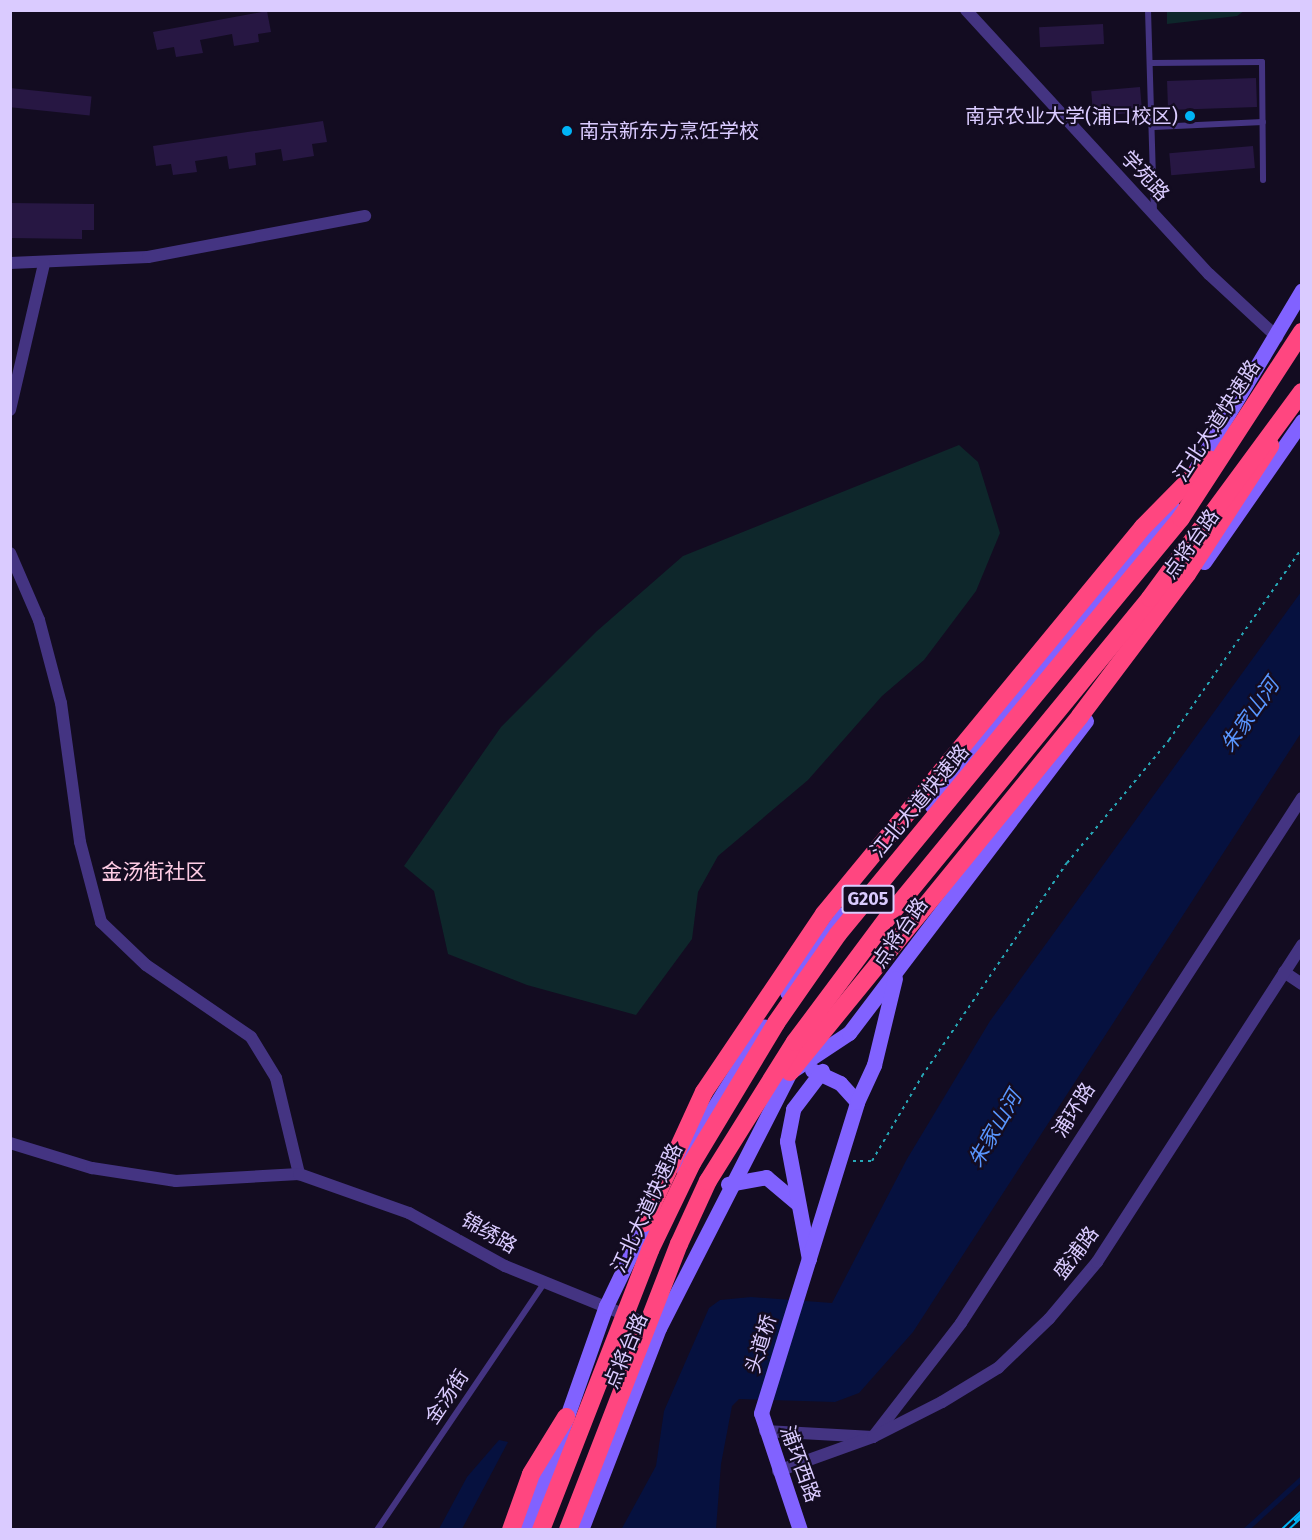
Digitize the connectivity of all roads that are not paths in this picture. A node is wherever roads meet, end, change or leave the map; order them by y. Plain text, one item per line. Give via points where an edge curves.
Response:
1 (966, 10) edge
2 (1148, 10) edge
3 (1151, 63) junction
4 (1263, 122) junction
5 (1154, 128) junction
6 (1263, 180) dead end
7 (1154, 214) junction
8 (365, 216) dead end
9 (10, 262) edge
10 (44, 264) junction
11 (1302, 290) edge
12 (1302, 332) edge
13 (1277, 337) junction
14 (1299, 397) edge
15 (10, 410) edge
16 (1302, 421) edge
17 (1234, 434) junction
18 (1185, 485) junction
19 (10, 553) edge
20 (1302, 798) edge
21 (1302, 945) edge
22 (1284, 972) junction
23 (896, 976) junction
24 (1302, 984) edge
25 (822, 1071) junction
26 (790, 1072) junction
27 (857, 1102) junction
28 (10, 1143) edge
29 (299, 1174) junction
30 (728, 1184) junction
31 (799, 1205) junction
32 (644, 1223) junction
33 (809, 1262) junction
34 (544, 1283) junction
35 (606, 1306) junction
36 (659, 1328) junction
37 (761, 1413) joint
38 (566, 1417) junction
39 (765, 1431) junction
40 (873, 1437) junction
41 (778, 1472) junction
42 (378, 1530) edge
43 (511, 1530) edge
44 (527, 1530) edge
45 (541, 1530) edge
46 (568, 1530) edge
47 (581, 1530) edge
48 (800, 1530) edge

1 - 7 street, 学苑路
2 - 3 lane
3 - 4 lane via 1262,62
3 - 5 lane
4 - 5 lane
4 - 6 lane
5 - 7 lane
7 - 13 street, 学苑路
8 - 10 street via 147,258
9 - 10 street
10 - 15 street
11 - 13 main road, 点将台路
12 - 17 highway, 江北大道快速路 / G205, bridge
13 - 18 main road, 点将台路
14 - 26 highway, bridge via 1181,582 830,1029
14 - 46 highway, G205, bridge via 1150,598 883,924 788,1052 708,1181 683,1234
16 - 23 main road, 点将台路 via 1257,489
17 - 18 highway, bridge
17 - 45 highway, 江北大道快速路 / G205, bridge via 1181,518 838,934 776,1023 692,1163 650,1250
18 - 32 main road, 点将台路 via 1141,552 822,940 721,1092
18 - 32 highway, bridge via 1143,527 824,914 704,1092
19 - 29 street via 39,620 61,702 82,854 101,922 146,965 251,1037 276,1078
20 - 40 street, 浦环路 via 961,1323
21 - 22 street, 盛浦路
22 - 24 street
22 - 40 street, 盛浦路 via 1097,1262 1049,1319 998,1368
23 - 26 main road, 点将台路 via 849,1033
23 - 27 main road, 头道桥 via 874,1065
25 - 26 main road
25 - 27 main road
25 - 31 main road via 793,1109 787,1141
26 - 30 main road, 点将台路
27 - 33 main road, 头道桥
28 - 29 street via 92,1168 176,1181
29 - 34 street, 锦绣路 via 409,1213
30 - 31 main road via 766,1177
30 - 36 main road, 点将台路
31 - 33 main road
32 - 35 main road, 点将台路
33 - 37 main road, 头道桥
34 - 35 street, 锦绣路
34 - 42 lane, 金汤街
35 - 36 street, 锦绣路
35 - 38 main road, 点将台路
36 - 47 main road, 点将台路
37 - 39 main road, 浦环西路
38 - 43 highway via 531,1474
38 - 44 main road
39 - 40 street
39 - 41 main road, 浦环西路
40 - 41 street, 盛浦路
41 - 48 main road, 浦环西路

